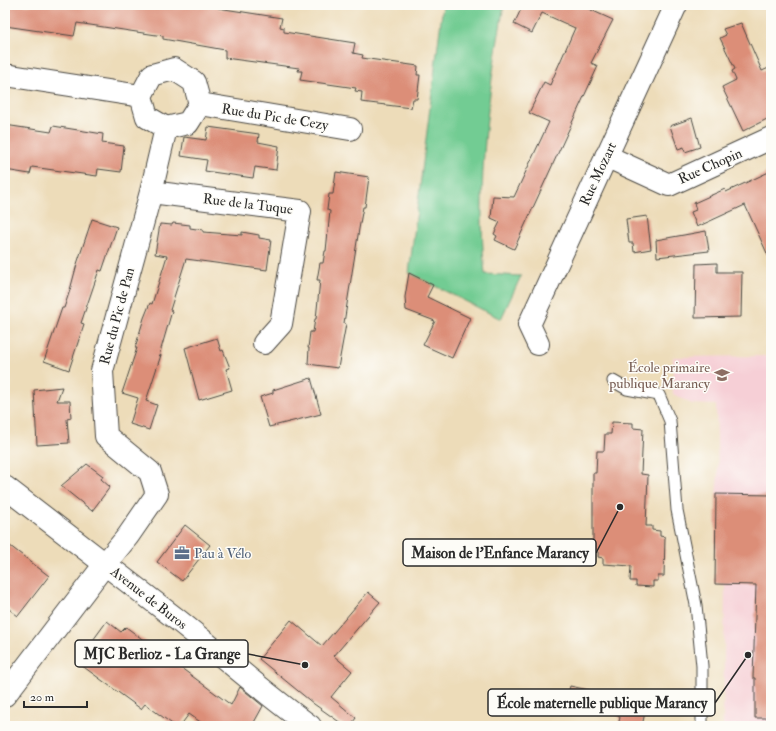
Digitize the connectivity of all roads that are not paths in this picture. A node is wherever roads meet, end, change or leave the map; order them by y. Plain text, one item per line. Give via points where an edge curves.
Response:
1 (676, 5) edge
2 (5, 75) edge
3 (141, 96) junction
4 (200, 104) junction
5 (166, 128) junction
6 (350, 129) dead end
7 (771, 138) edge
8 (606, 156) junction
9 (151, 192) junction
10 (264, 343) dead end
11 (538, 344) dead end
12 (613, 381) dead end
13 (5, 487) edge
14 (105, 564) junction
15 (5, 695) edge
16 (310, 726) edge
17 (702, 726) edge

1 - 8 street, Rue Mozart
2 - 3 street
3 - 4 street via 152,76 174,70 194,82
3 - 5 street via 147,118
4 - 5 street via 188,123
4 - 6 street, Rue du Pic de Cezy
5 - 9 street, Rue du Pic de Pan
7 - 8 street, Rue Chopin via 669,184
8 - 11 street, Rue Mozart via 529,326
9 - 10 street, Rue de la Tuque via 300,211 281,324
9 - 14 street, Rue du Pic de Pan via 102,372 106,436 150,472 158,494
12 - 17 lane via 627,389 659,394 670,421 677,510 696,605 702,666
13 - 14 street, Avenue de Buros
14 - 15 street
14 - 16 street, Avenue de Buros

